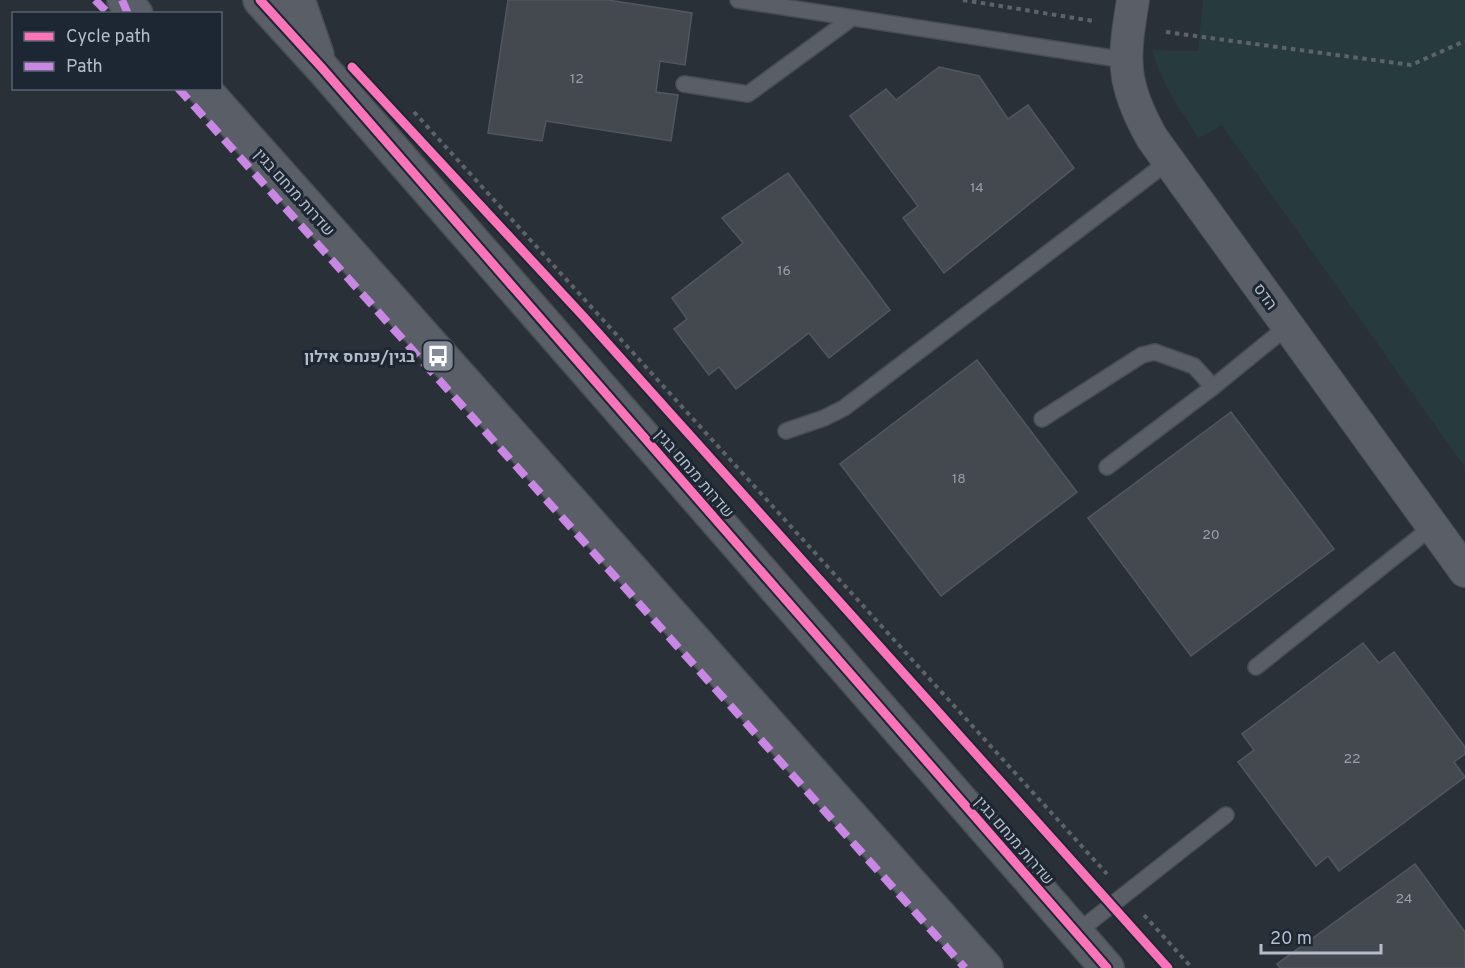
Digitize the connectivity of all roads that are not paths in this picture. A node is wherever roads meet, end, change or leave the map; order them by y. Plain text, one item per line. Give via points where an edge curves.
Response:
1 (124, 0) edge
2 (260, 0) edge
3 (297, 0) edge
4 (738, 0) edge
5 (134, 12) edge
6 (1130, 14) edge
7 (852, 18) junction
8 (1125, 60) junction
9 (322, 68) junction
10 (684, 84) dead end
11 (205, 90) edge
12 (1169, 161) junction
13 (1288, 326) junction
14 (1213, 387) junction
15 (1042, 419) dead end
16 (786, 430) dead end
17 (1107, 467) dead end
18 (1432, 527) junction
19 (1465, 572) edge
20 (1256, 667) dead end
21 (1226, 814) dead end
22 (1076, 933) junction
23 (986, 968) edge
24 (1107, 968) edge

1 - 5 street
2 - 9 street, שדרות מנחם בגין
3 - 9 street
4 - 7 lane
6 - 8 street, הדס
7 - 8 lane
7 - 10 lane via 748,94
8 - 12 street, הדס via 1135,105
9 - 22 street, שדרות מנחם בגין
11 - 23 street, שדרות מנחם בגין
12 - 13 street, הדס
12 - 16 lane via 844,408
13 - 14 lane
13 - 18 street, הדס
14 - 15 lane via 1194,366 1155,352 1142,355
14 - 17 lane
18 - 19 street, הדס
18 - 20 lane
21 - 22 lane
22 - 24 street, שדרות מנחם בגין

